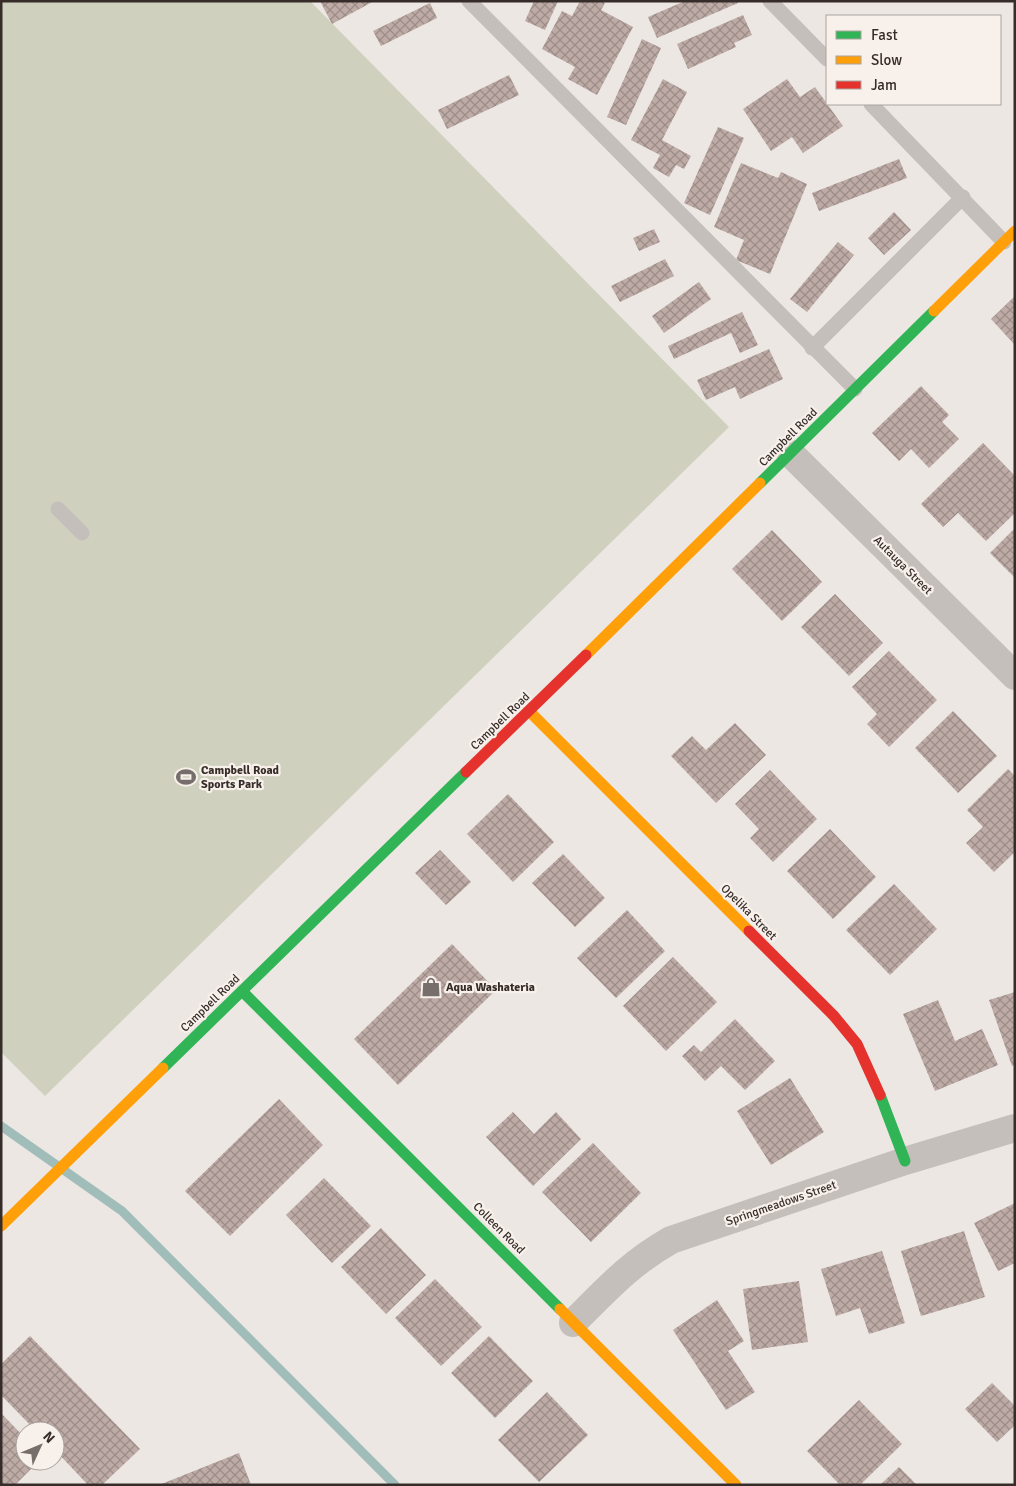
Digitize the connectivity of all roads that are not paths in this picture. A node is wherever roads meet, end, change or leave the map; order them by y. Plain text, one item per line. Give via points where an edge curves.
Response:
1 (469, 1) edge
2 (770, 1) edge
3 (826, 59) edge
4 (872, 105) edge
5 (963, 197) junction
6 (1015, 231) edge
7 (1004, 242) junction
8 (812, 348) junction
9 (855, 389) junction
10 (791, 454) junction
11 (58, 509) dead end
12 (82, 533) dead end
13 (1015, 676) edge
14 (529, 712) junction
15 (242, 991) junction
16 (1015, 1128) edge
17 (905, 1161) junction
18 (1, 1226) edge
19 (573, 1323) junction
20 (736, 1485) edge

1 - 8 lane
2 - 3 lane
4 - 5 lane
5 - 7 lane
5 - 8 lane
6 - 7 street, Campbell Road
7 - 9 street, Campbell Road
8 - 9 lane
9 - 10 street, Campbell Road
10 - 13 street, Autauga Street
10 - 14 street, Campbell Road
11 - 12 lane
14 - 15 street, Campbell Road
14 - 17 street, Opelika Street via 834,1016 858,1044
15 - 18 street, Campbell Road
15 - 19 street, Colleen Road
16 - 17 street, Springmeadows Street
17 - 19 street, Springmeadows Street via 671,1240 621,1274
19 - 20 street, Colleen Road

